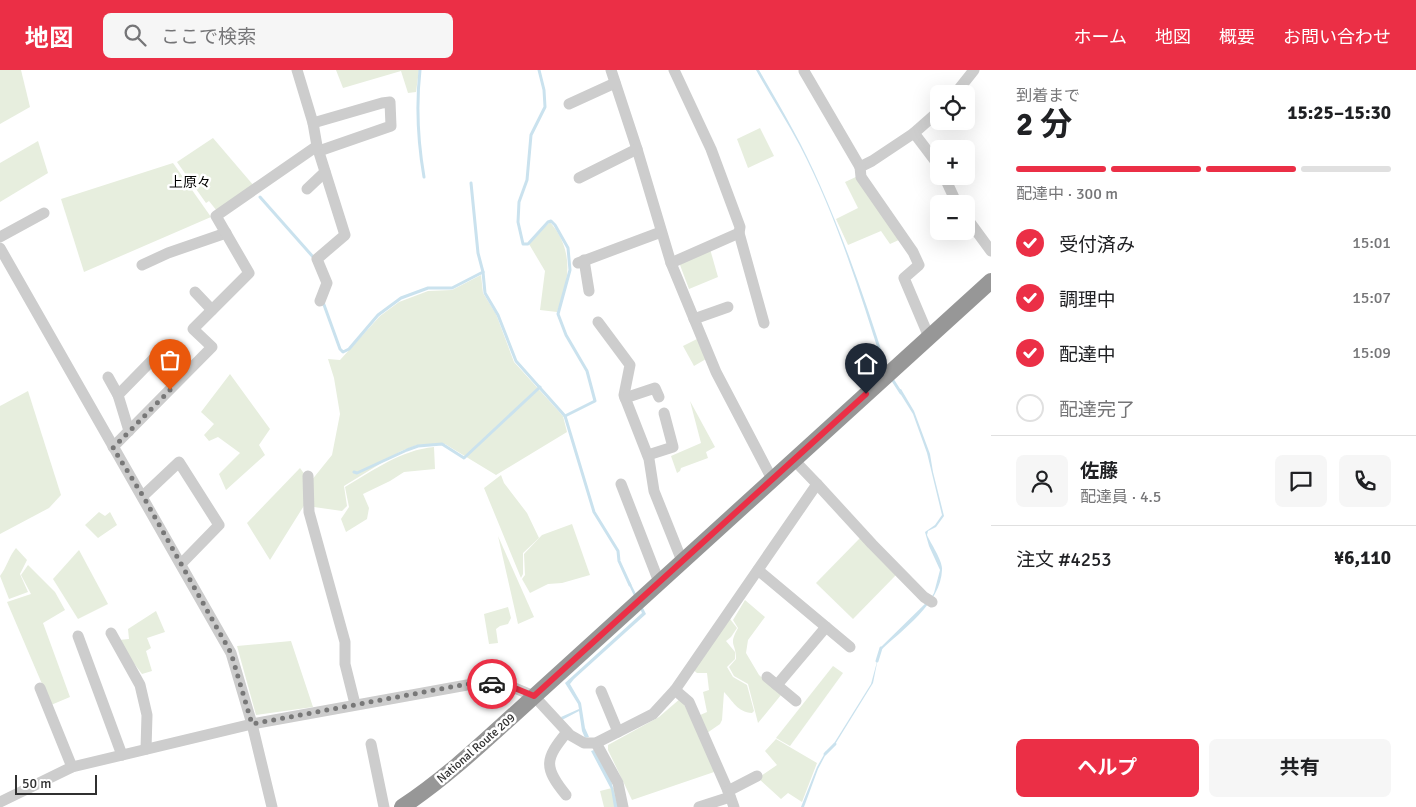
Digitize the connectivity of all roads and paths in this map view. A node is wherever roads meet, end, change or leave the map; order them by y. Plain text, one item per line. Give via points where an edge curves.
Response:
1 (297, 70) edge
2 (611, 70) edge
3 (674, 70) edge
4 (974, 70) edge
5 (804, 71) edge
6 (615, 84) junction
7 (962, 85) edge
8 (568, 104) dead end
9 (930, 119) edge
10 (314, 123) junction
11 (914, 133) junction
12 (318, 148) junction
13 (637, 149) junction
14 (930, 154) edge
15 (860, 167) junction
16 (326, 172) junction
17 (578, 178) dead end
18 (306, 189) dead end
19 (44, 213) dead end
20 (975, 229) edge
21 (661, 232) junction
22 (739, 232) junction
23 (226, 233) junction
24 (0, 237) edge
25 (0, 248) edge
26 (991, 250) edge
27 (671, 263) junction
28 (142, 265) dead end
29 (991, 281) edge
30 (195, 292) dead end
31 (589, 292) dead end
32 (320, 301) dead end
33 (728, 307) dead end
34 (212, 310) junction
35 (694, 319) junction
36 (598, 322) dead end
37 (764, 323) dead end
38 (929, 337) junction
39 (166, 346) dead end
40 (108, 377) dead end
41 (118, 395) junction
42 (625, 398) junction
43 (659, 398) dead end
44 (664, 413) dead end
45 (129, 431) junction
46 (113, 448) junction
47 (648, 455) junction
48 (794, 460) junction
49 (308, 476) dead end
50 (772, 480) junction
51 (621, 484) dead end
52 (817, 484) junction
53 (143, 496) junction
54 (682, 561) junction
55 (182, 564) junction
56 (758, 570) junction
57 (659, 582) junction
58 (932, 602) dead end
59 (826, 627) junction
60 (111, 633) dead end
61 (78, 636) dead end
62 (850, 647) dead end
63 (767, 677) dead end
64 (777, 685) junction
65 (40, 688) dead end
66 (675, 690) junction
67 (602, 691) dead end
68 (534, 696) junction
69 (796, 701) dead end
70 (355, 704) junction
71 (252, 724) junction
72 (567, 732) junction
73 (618, 732) junction
74 (370, 744) dead end
75 (596, 744) junction
76 (146, 749) junction
77 (122, 755) junction
78 (72, 767) junction
79 (757, 776) dead end
80 (566, 795) dead end
81 (731, 798) edge
82 (1, 799) edge
83 (272, 807) edge
84 (384, 807) edge
85 (402, 807) edge
86 (622, 807) edge
87 (699, 807) edge

1 - 10 street
2 - 6 street
3 - 22 street via 711,149 740,227
4 - 7 street
5 - 15 street
6 - 8 street
6 - 13 street
9 - 11 street
10 - 12 street
10 - 12 street via 390,102 391,126
11 - 14 street
11 - 15 street
12 - 16 street
12 - 23 street via 216,216
13 - 17 street
13 - 21 street
15 - 38 street via 861,177 913,252 918,265 904,278
16 - 18 street
16 - 32 street via 345,235 317,259 327,283
19 - 24 street
20 - 26 street
21 - 27 street
21 - 31 street via 581,262
22 - 27 street
22 - 37 street
23 - 28 street
23 - 34 street via 249,273
25 - 46 street
27 - 35 street
29 - 38 highway, National Route 209
30 - 34 street
33 - 35 street
34 - 45 street via 192,329 212,347
35 - 50 street via 716,372
36 - 42 street via 630,365
38 - 48 highway, National Route 209
39 - 41 street
40 - 41 street
41 - 45 street
42 - 43 street via 655,388
42 - 47 street
44 - 47 street via 673,447
45 - 46 street
46 - 53 street
47 - 54 street via 654,491
48 - 50 highway, National Route 209
48 - 52 street
49 - 70 street via 309,512 345,642 345,664
50 - 54 highway, National Route 209
51 - 57 street
52 - 56 street
52 - 58 street
53 - 55 street
53 - 55 street via 179,462 219,525
54 - 57 highway, National Route 209
55 - 71 street via 231,653
56 - 59 street
56 - 66 street
57 - 68 highway, National Route 209
59 - 62 street
59 - 64 street
60 - 76 street via 140,685 146,715
61 - 77 street
63 - 64 street
64 - 69 street
65 - 78 street
66 - 73 street via 653,714
66 - 81 street via 689,702
67 - 73 street
68 - 70 street via 505,684 467,684
68 - 72 street
68 - 85 highway, National Route 209 via 450,772
70 - 71 street
71 - 76 street
71 - 83 street
72 - 75 street via 584,743
72 - 80 street via 550,757 550,770
73 - 75 street
74 - 84 street
75 - 86 street via 618,783
76 - 77 street
77 - 78 street
78 - 82 street
79 - 81 street
81 - 87 street

